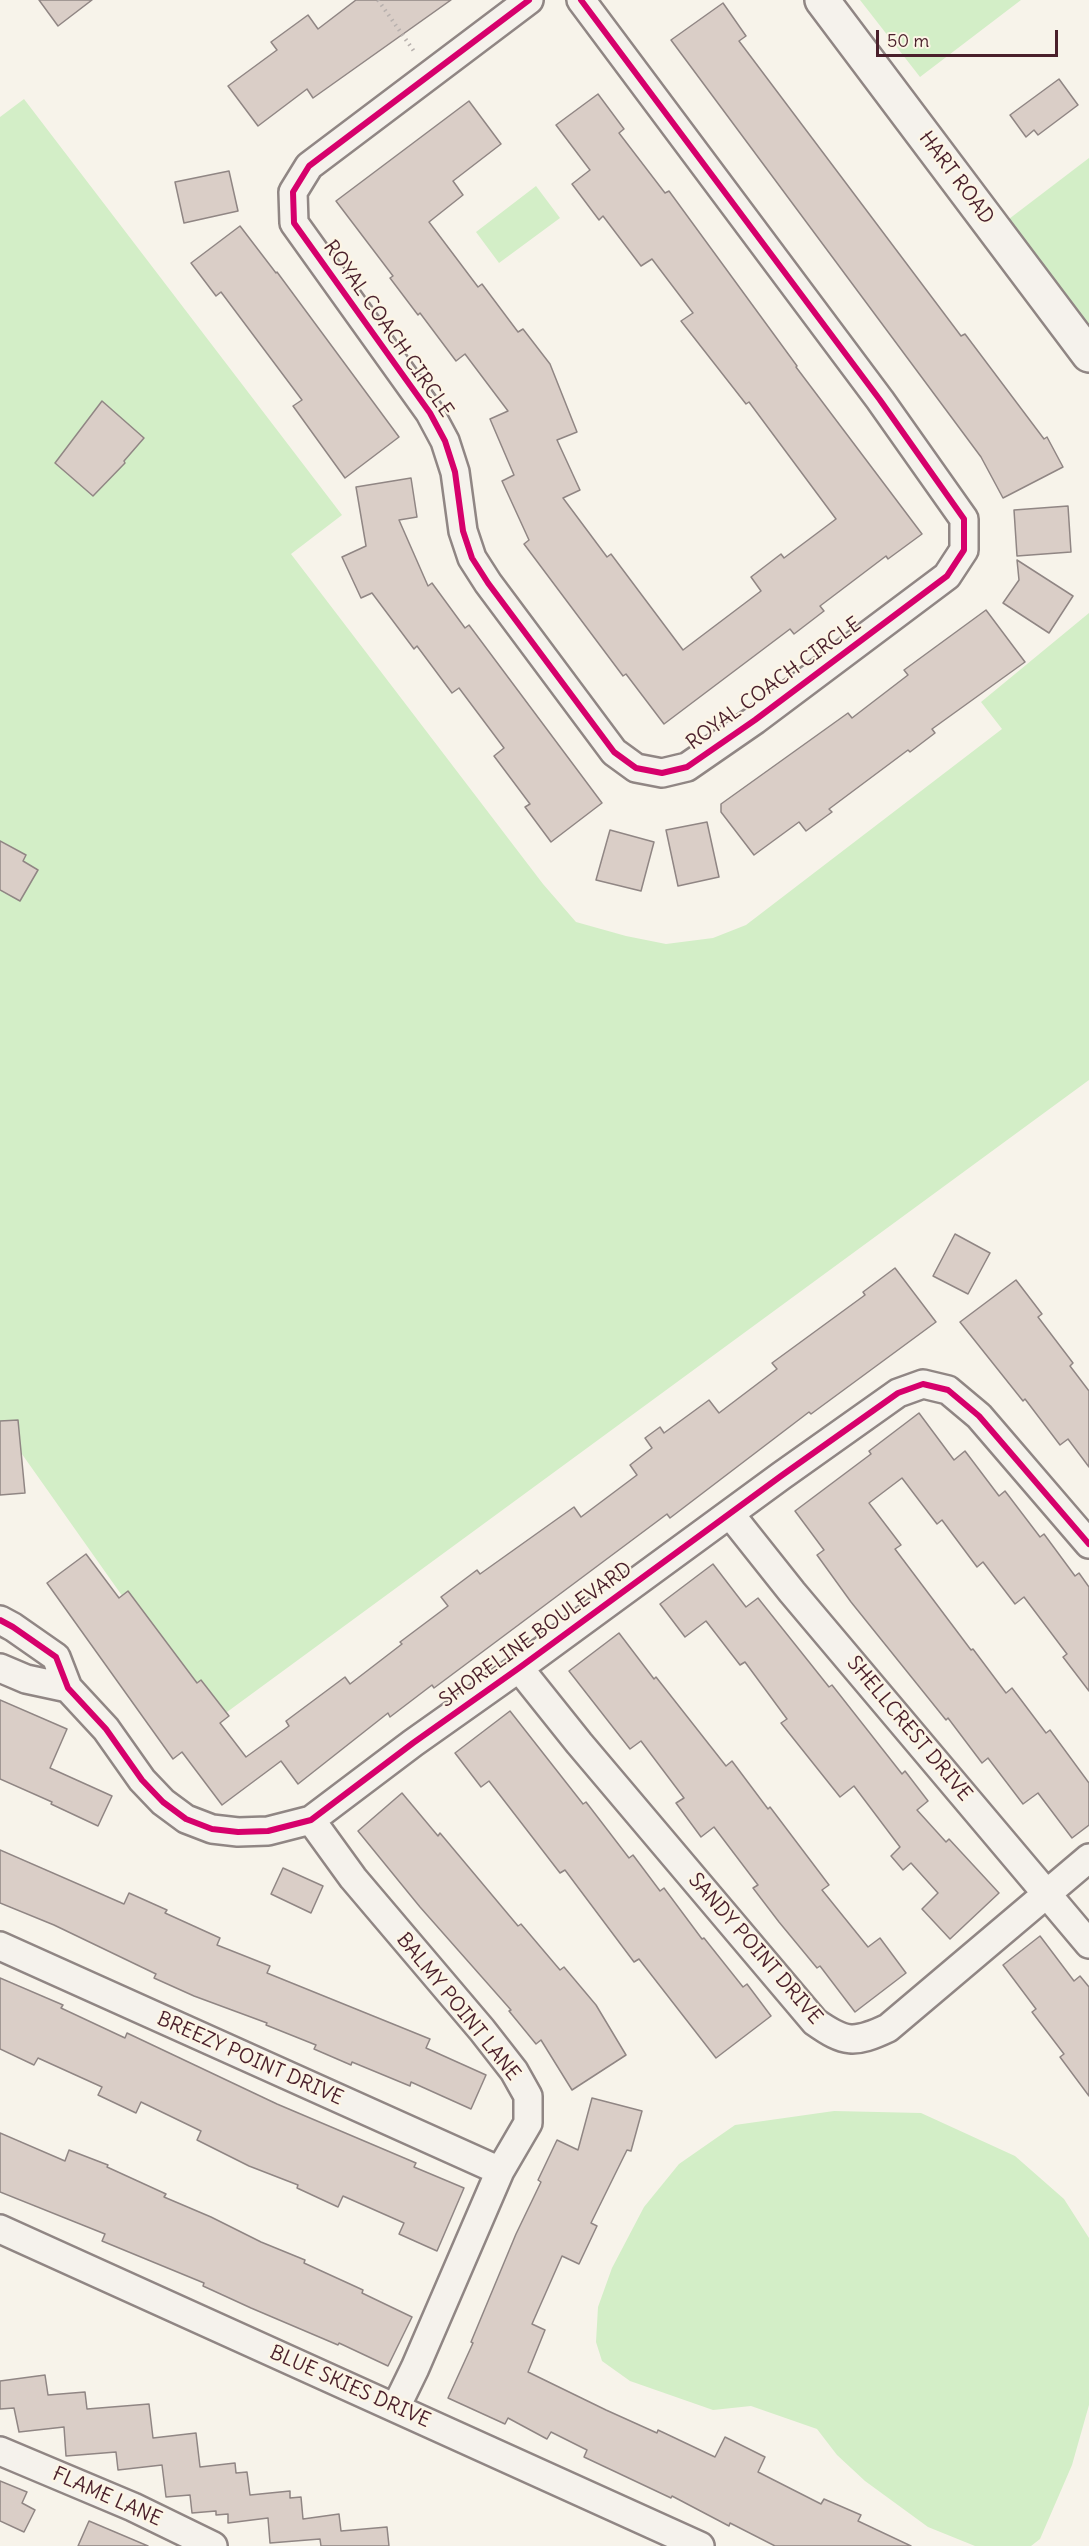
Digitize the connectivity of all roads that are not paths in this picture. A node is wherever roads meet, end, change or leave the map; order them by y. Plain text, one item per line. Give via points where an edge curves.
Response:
1 (529, 0) edge
2 (581, 0) edge
3 (822, 0) edge
4 (1089, 355) edge
5 (730, 1514) junction
6 (1087, 1539) edge
7 (0, 1620) edge
8 (0, 1668) edge
9 (519, 1668) junction
10 (69, 1688) junction
11 (311, 1820) junction
12 (1089, 1858) edge
13 (1048, 1893) junction
14 (1089, 1944) edge
15 (0, 1946) edge
16 (500, 2171) junction
17 (0, 2229) edge
18 (396, 2407) junction
19 (0, 2451) edge
20 (209, 2545) edge
21 (700, 2546) edge

1 - 2 street, ROYAL COACH CIRCLE via 309,166 293,192 294,223 430,413 455,472 463,531 472,558 488,583 614,752 636,768 662,773 687,767 755,720 946,576 964,550 964,519 880,400
3 - 4 street, HART ROAD
5 - 6 street, SHORELINE BOULEVARD via 898,1394 923,1384 948,1390 979,1416
5 - 9 street, SHORELINE BOULEVARD
5 - 13 street, SHELLCREST DRIVE
7 - 10 street, SHORELINE BOULEVARD via 56,1657
8 - 10 street via 26,1679
9 - 11 street, SHORELINE BOULEVARD
9 - 13 street, SANDY POINT DRIVE via 815,2022 836,2037 862,2040 888,2028
10 - 11 street, SHORELINE BOULEVARD via 142,1780 186,1820 238,1832 268,1831
11 - 16 street, BALMY POINT LANE via 353,1878 482,2030 514,2071 528,2097 528,2123
12 - 13 street, SANDY POINT DRIVE
13 - 14 street, SHELLCREST DRIVE
15 - 16 street, BREEZY POINT DRIVE
16 - 18 street, BALMY POINT LANE
17 - 18 street, BLUE SKIES DRIVE
18 - 21 street, BLUE SKIES DRIVE
19 - 20 street, FLAME LANE via 133,2507

